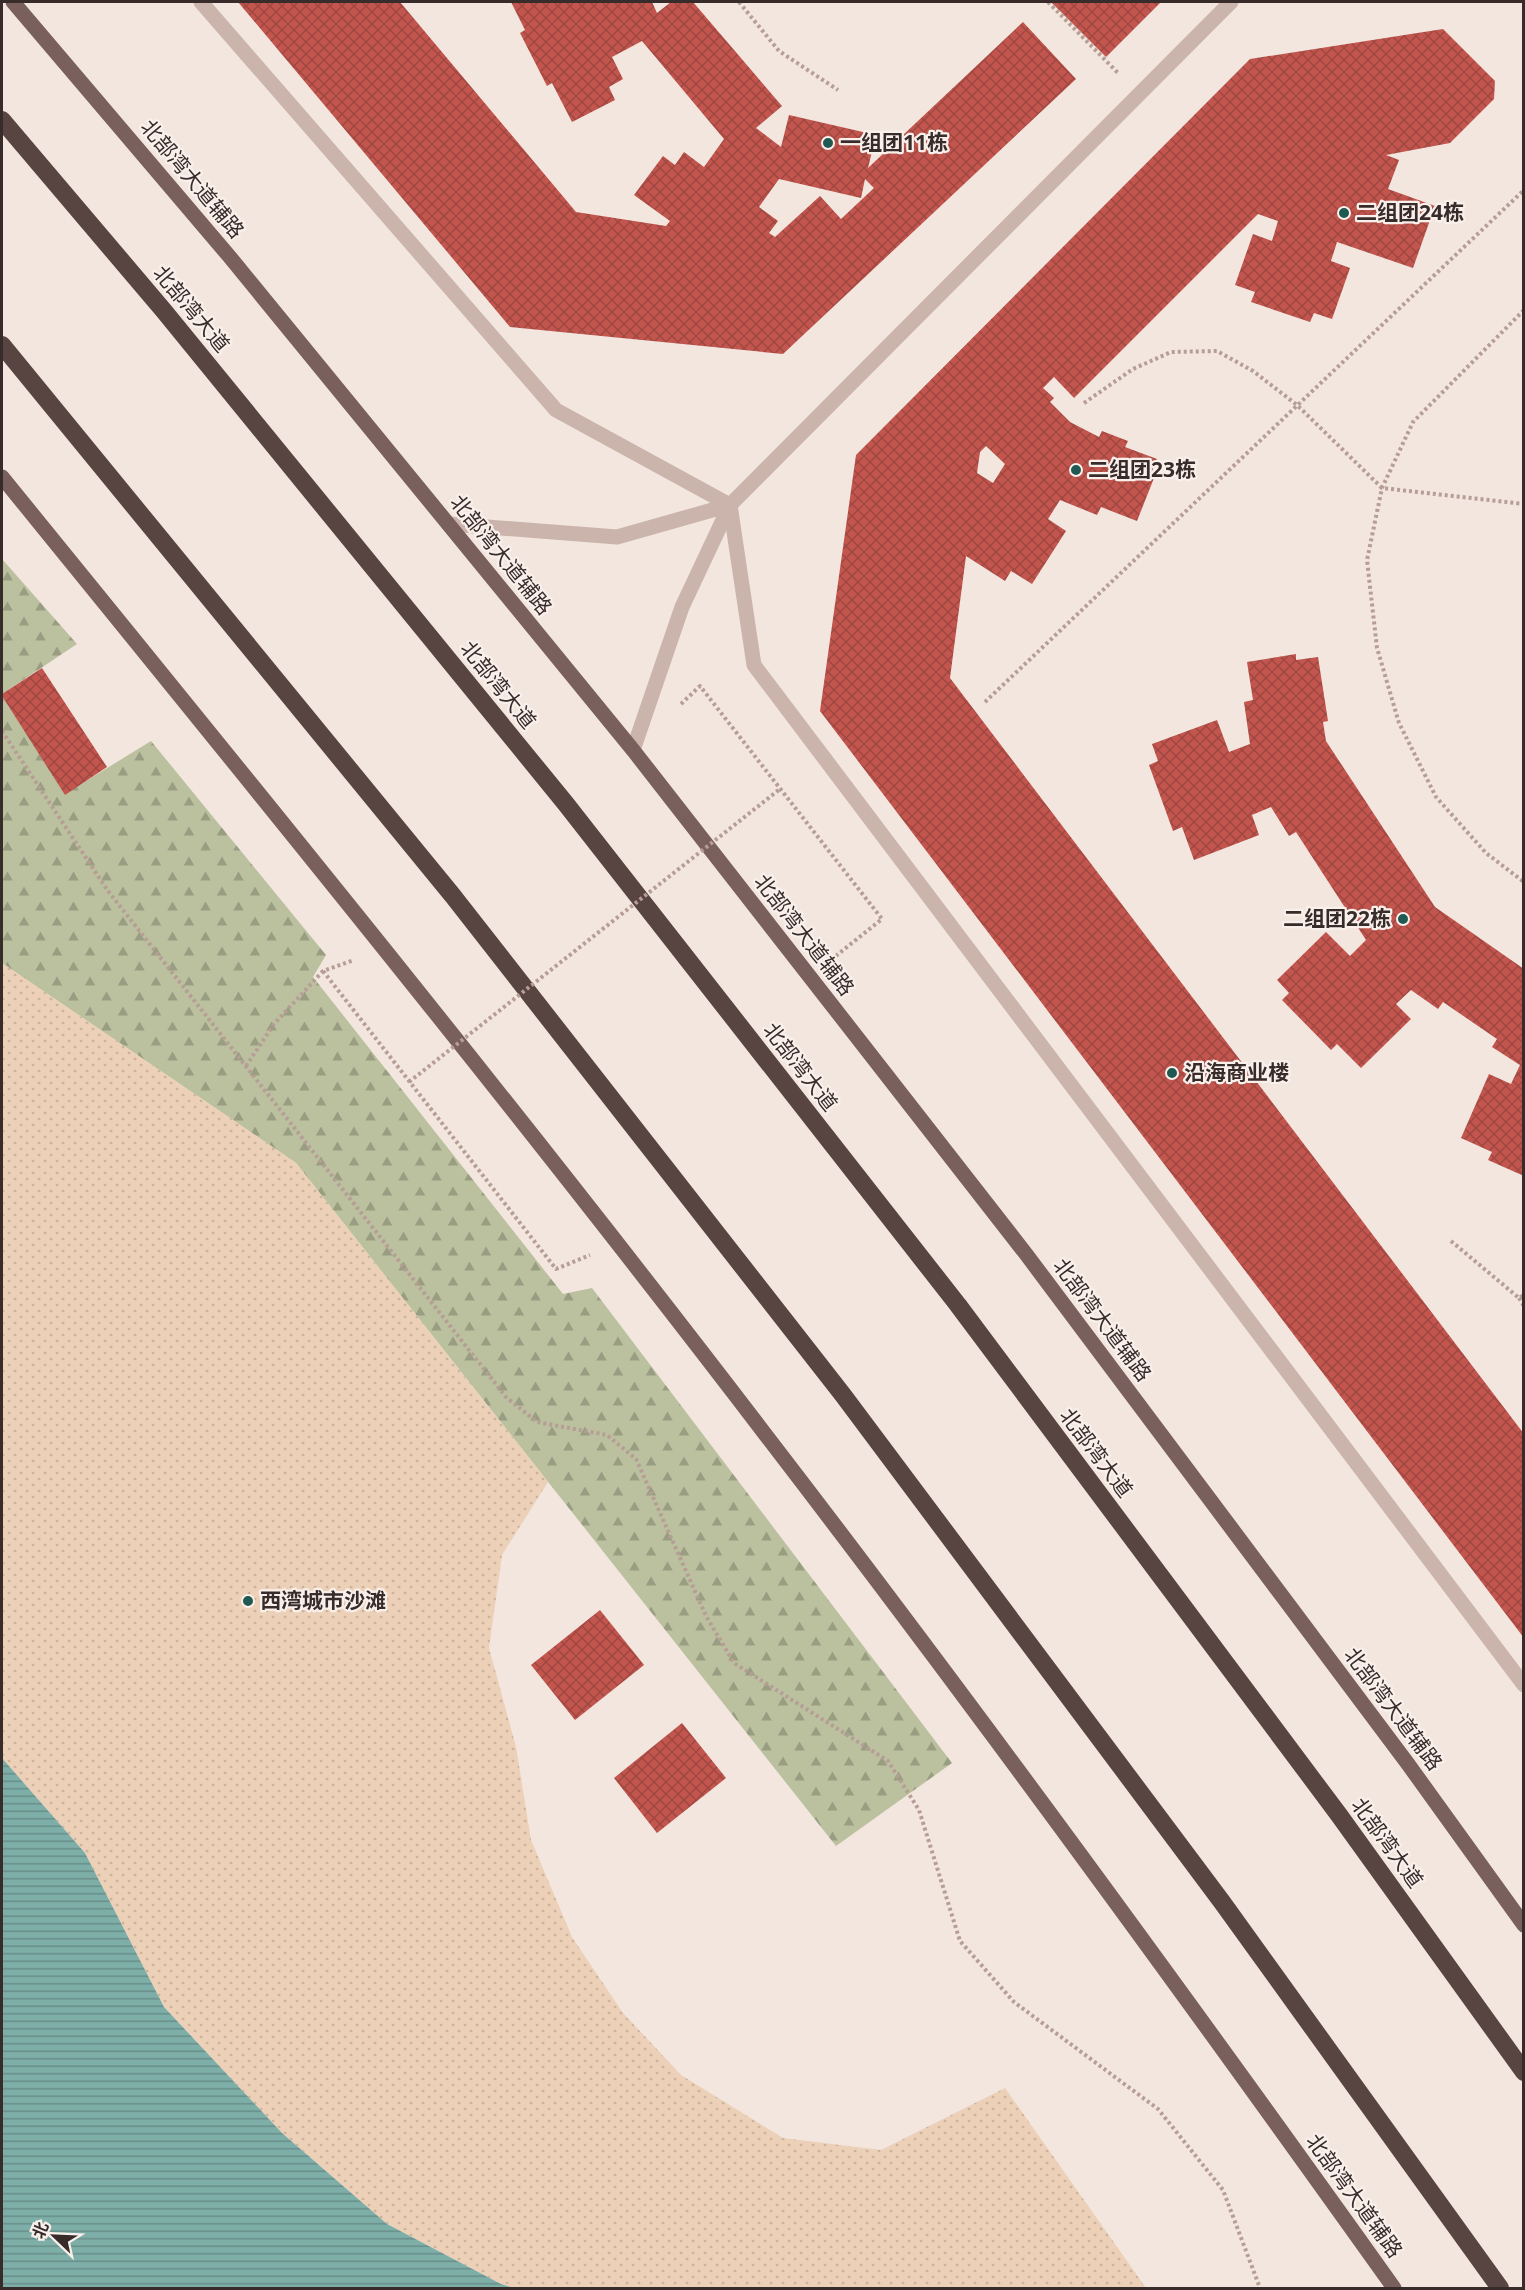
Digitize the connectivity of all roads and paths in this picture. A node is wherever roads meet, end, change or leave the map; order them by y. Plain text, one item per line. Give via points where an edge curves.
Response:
1 (13, 2) edge
2 (201, 2) edge
3 (739, 2) edge
4 (1048, 2) edge
5 (1231, 2) edge
6 (838, 90) dead end
7 (1138, 94) junction
8 (2, 120) edge
9 (1524, 190) edge
10 (1524, 310) edge
11 (2, 345) edge
12 (1084, 403) dead end
13 (1297, 405) junction
14 (2, 477) edge
15 (1382, 488) junction
16 (1524, 504) edge
17 (730, 505) junction
18 (449, 524) junction
19 (700, 686) dead end
20 (985, 702) dead end
21 (2, 731) edge
22 (633, 750) junction
23 (780, 789) junction
24 (1524, 882) edge
25 (386, 949) junction
26 (323, 971) junction
27 (810, 976) junction
28 (246, 1066) junction
29 (409, 1082) junction
30 (1451, 1241) dead end
31 (616, 1244) junction
32 (1522, 1296) edge
33 (1524, 1306) edge
34 (1524, 1684) edge
35 (1521, 1917) edge
36 (1524, 2072) edge
37 (1260, 2289) edge
38 (1394, 2289) edge
39 (1500, 2289) edge

1 - 18 main road, 北部湾大道辅路
2 - 17 lane via 556,410
3 - 6 path via 779,51
4 - 7 path
5 - 7 lane
7 - 17 lane
8 - 36 highway, 北部湾大道 via 171,320 566,804 936,1277 1339,1815
9 - 13 path
10 - 15 path via 1413,422
11 - 39 highway via 453,896 843,1395 1222,1902
12 - 13 path via 1133,369 1171,352 1217,351 1253,371
13 - 15 path
13 - 20 path
14 - 25 main road, 北部湾大道辅路
15 - 16 path
15 - 24 path via 1367,560 1377,648 1399,723 1436,797 1486,853
17 - 18 lane via 617,537
17 - 22 lane via 682,606
17 - 34 lane via 754,665
18 - 22 main road, 北部湾大道辅路
19 - 23 path
21 - 28 path via 108,891
22 - 27 main road, 北部湾大道辅路
23 - 27 path via 882,920
23 - 29 path, bridge
25 - 26 path
25 - 31 main road, 北部湾大道辅路
26 - 28 path via 274,1024
26 - 29 path
27 - 35 main road, 北部湾大道辅路 via 1026,1254
28 - 37 path via 506,1397 537,1422 607,1435 636,1459 706,1616 734,1663 888,1761 919,1810 960,1941 1014,2002 1158,2109 1223,2190
29 - 31 path via 556,1269
30 - 32 path
31 - 38 main road, 北部湾大道辅路 via 775,1447 1154,1953
32 - 33 path

